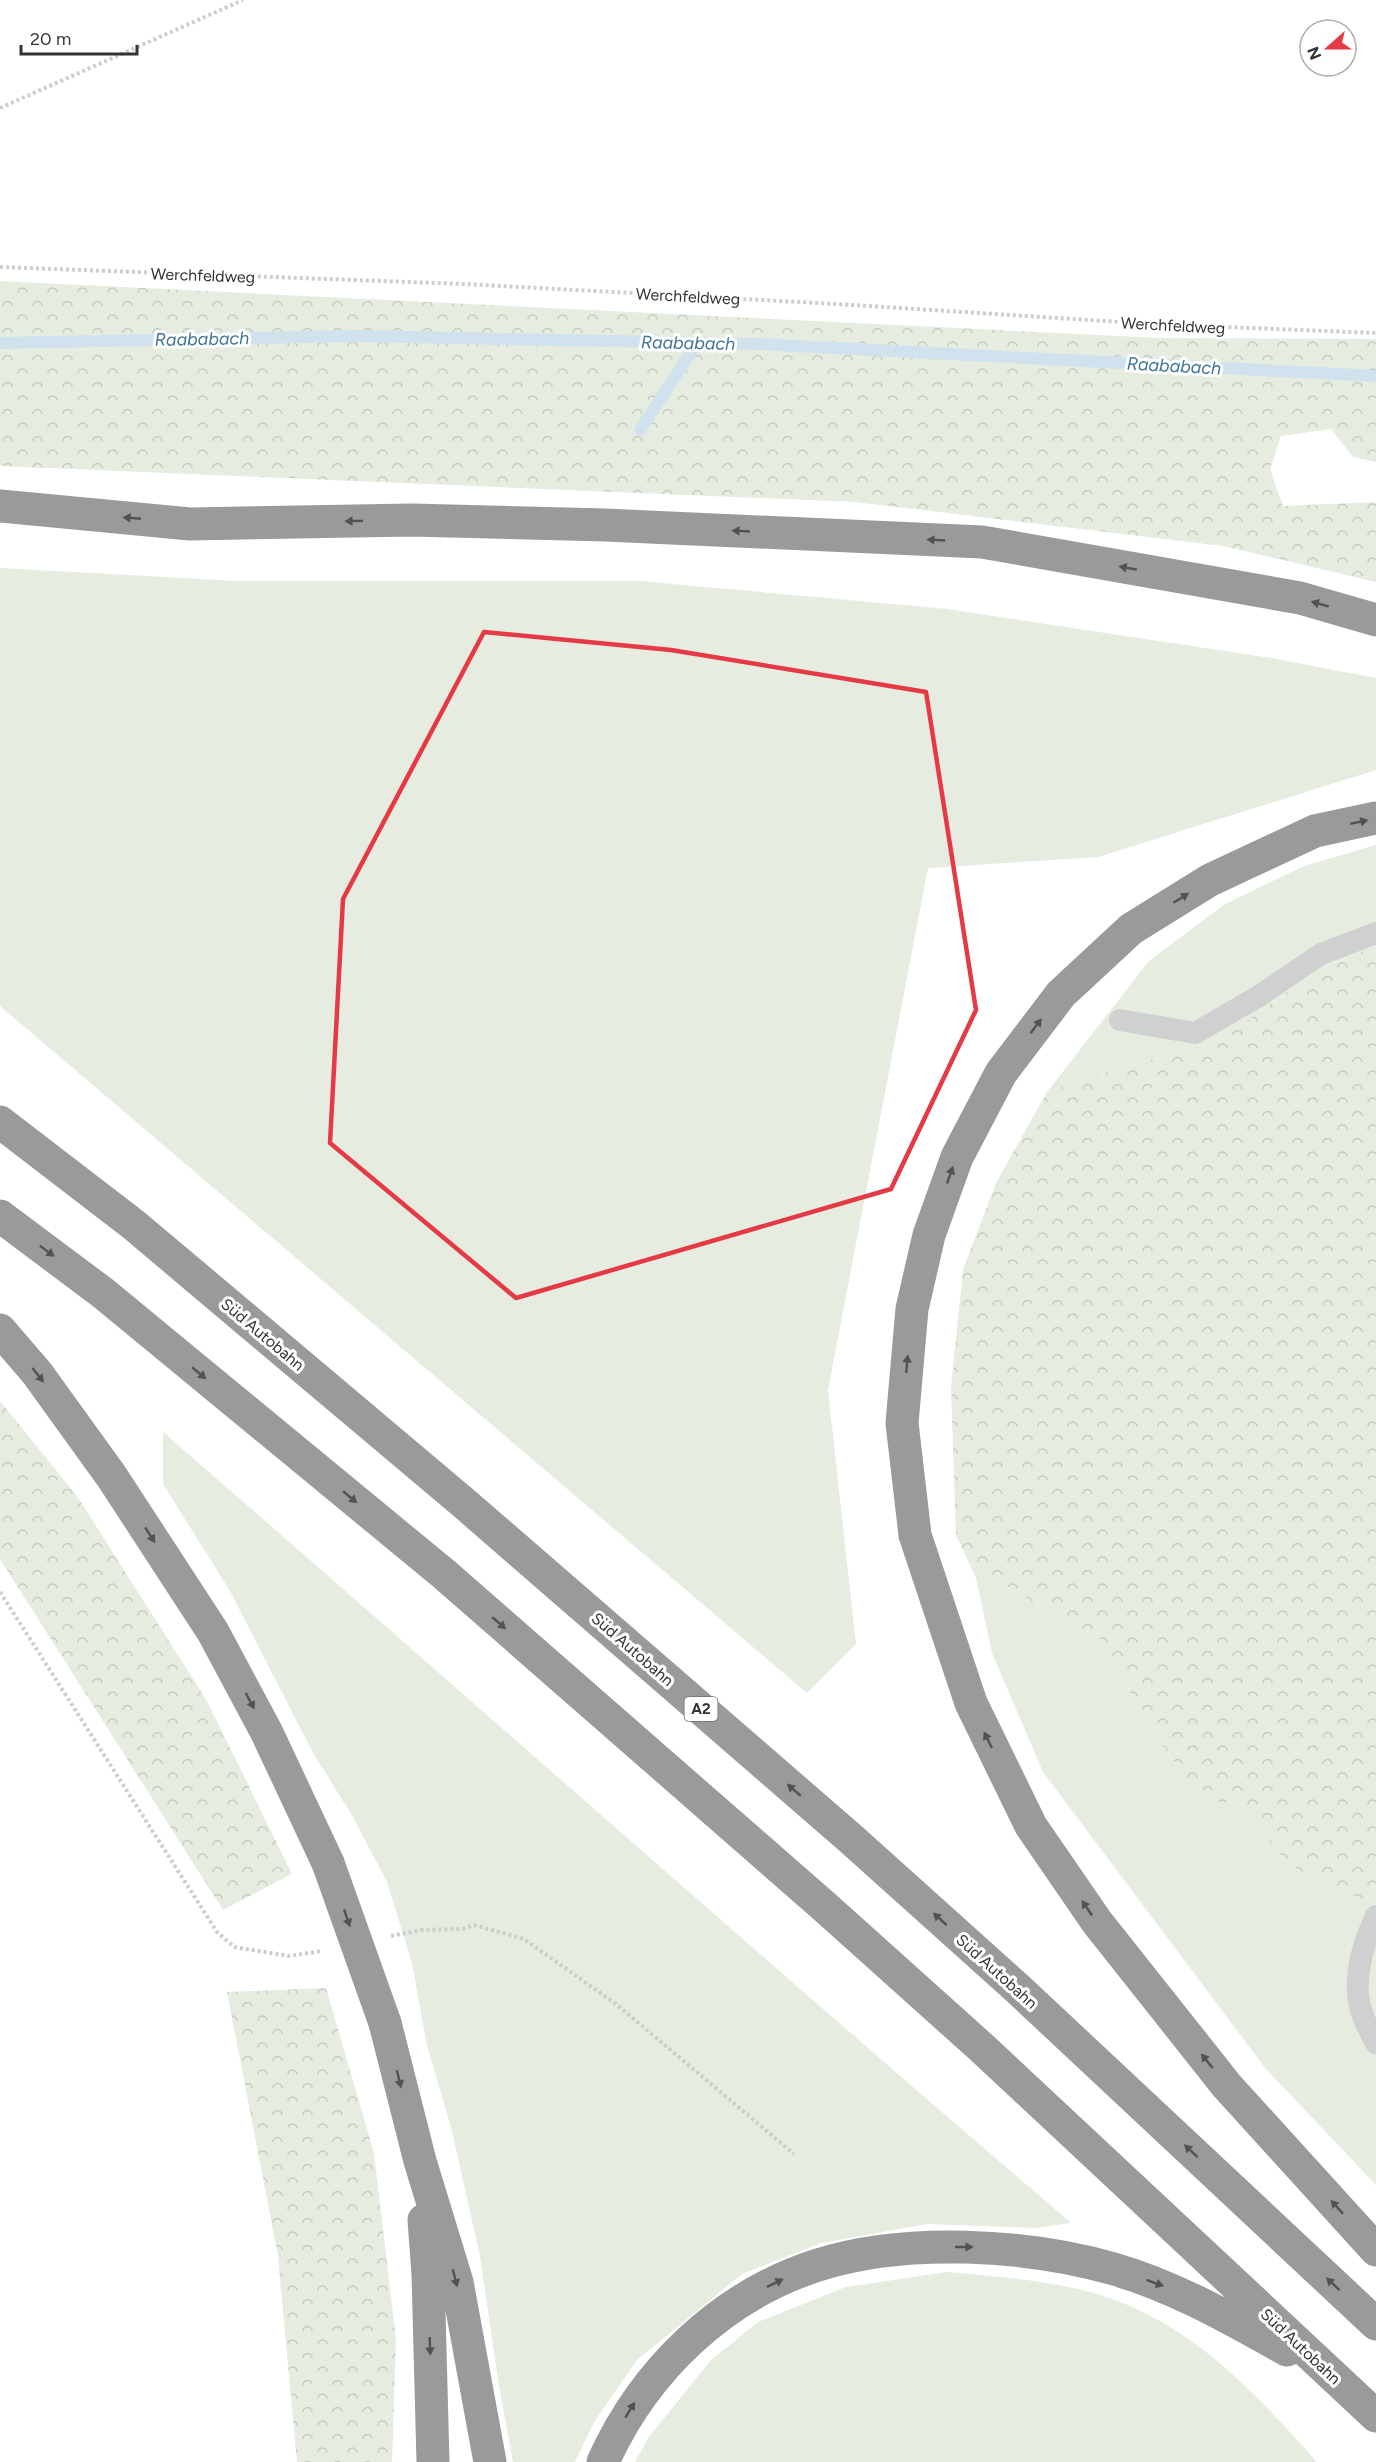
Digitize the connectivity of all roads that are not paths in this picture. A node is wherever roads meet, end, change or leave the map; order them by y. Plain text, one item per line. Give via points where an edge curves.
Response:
1 (0, 506) edge
2 (1376, 620) edge
3 (1376, 818) edge
4 (1376, 933) edge
5 (1120, 1020) dead end
6 (0, 1122) edge
7 (0, 1216) edge
8 (0, 1330) edge
9 (1376, 1916) edge
10 (1376, 2043) edge
11 (420, 2162) junction
12 (1376, 2250) edge
13 (1376, 2324) edge
14 (1333, 2376) junction
15 (1376, 2416) edge
16 (434, 2462) edge
17 (490, 2462) edge
18 (603, 2462) edge

2 -> 1 highway via 1300,598 982,542 412,520 190,524
12 -> 3 highway via 1227,2086 1097,1922 1031,1826 970,1703 915,1534 902,1423 912,1309 929,1235 957,1156 1001,1073 1060,994 1131,929 1210,880 1315,831
4 - 5 lane via 1321,954 1195,1033
13 -> 6 highway, Süd Autobahn / A2 via 1017,1988 850,1838 465,1504 134,1225
7 -> 14 highway, Süd Autobahn via 103,1293 444,1574 982,2048
8 -> 11 highway, bridge via 37,1373 112,1477 213,1632 267,1733 328,1863 384,2023
9 - 10 lane via 1366,1938 1358,1976 1361,2011
11 -> 16 highway
11 -> 17 highway via 457,2282
14 - 15 highway, Süd Autobahn
18 -> 14 highway via 638,2398 667,2362 700,2331 736,2304 776,2282 818,2265 867,2254 918,2248 1018,2250 1115,2269 1206,2305

